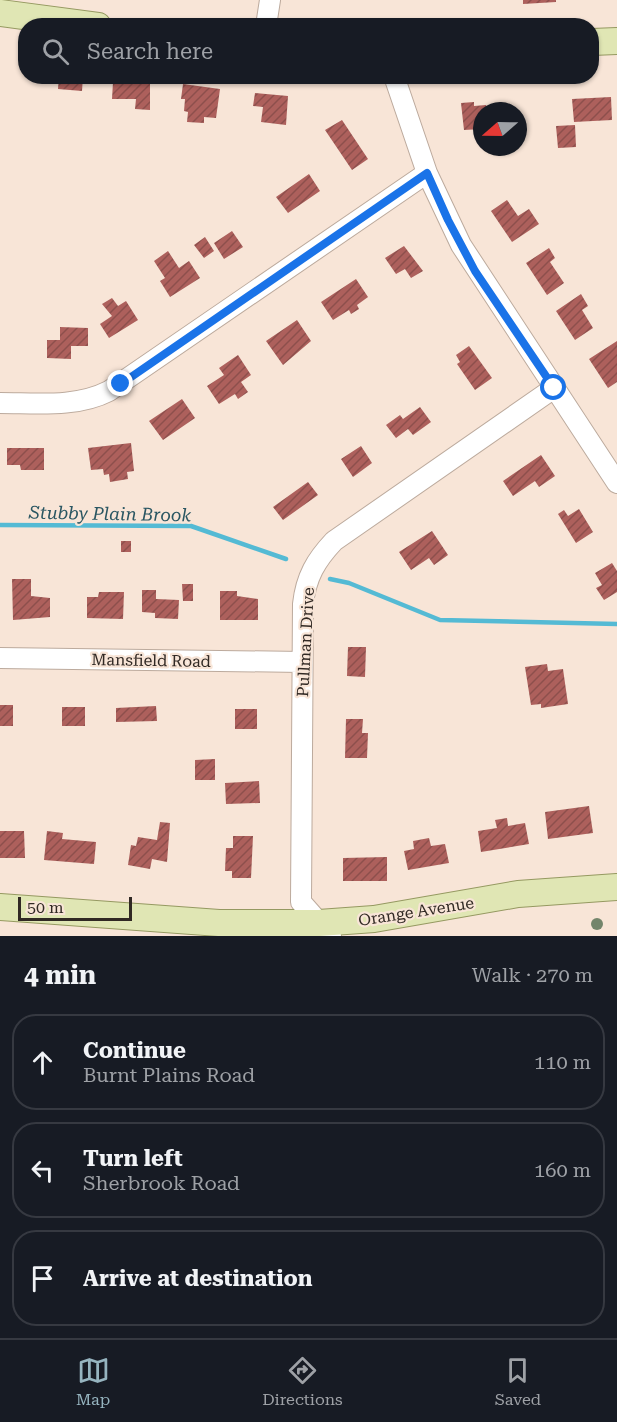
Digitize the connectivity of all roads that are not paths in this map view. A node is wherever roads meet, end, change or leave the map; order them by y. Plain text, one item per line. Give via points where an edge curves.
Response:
1 (270, 0) edge
2 (0, 14) edge
3 (33, 18) edge
4 (267, 18) edge
5 (617, 41) edge
6 (599, 42) edge
7 (397, 84) edge
8 (427, 173) junction
9 (554, 388) junction
10 (0, 403) edge
11 (617, 483) edge
12 (0, 658) edge
13 (302, 662) junction
14 (617, 887) edge
15 (0, 907) edge
16 (325, 930) edge

1 - 4 street
2 - 3 main road
5 - 6 main road
7 - 8 street
8 - 9 street via 475,271
8 - 10 street via 109,391 68,403
9 - 11 street
9 - 13 street, Pullman Drive via 334,541 321,554 305,590
12 - 13 street, Mansfield Road
13 - 16 street, Pullman Drive via 301,902
14 - 16 main road, Orange Avenue via 518,894
15 - 16 main road, Orange Avenue

